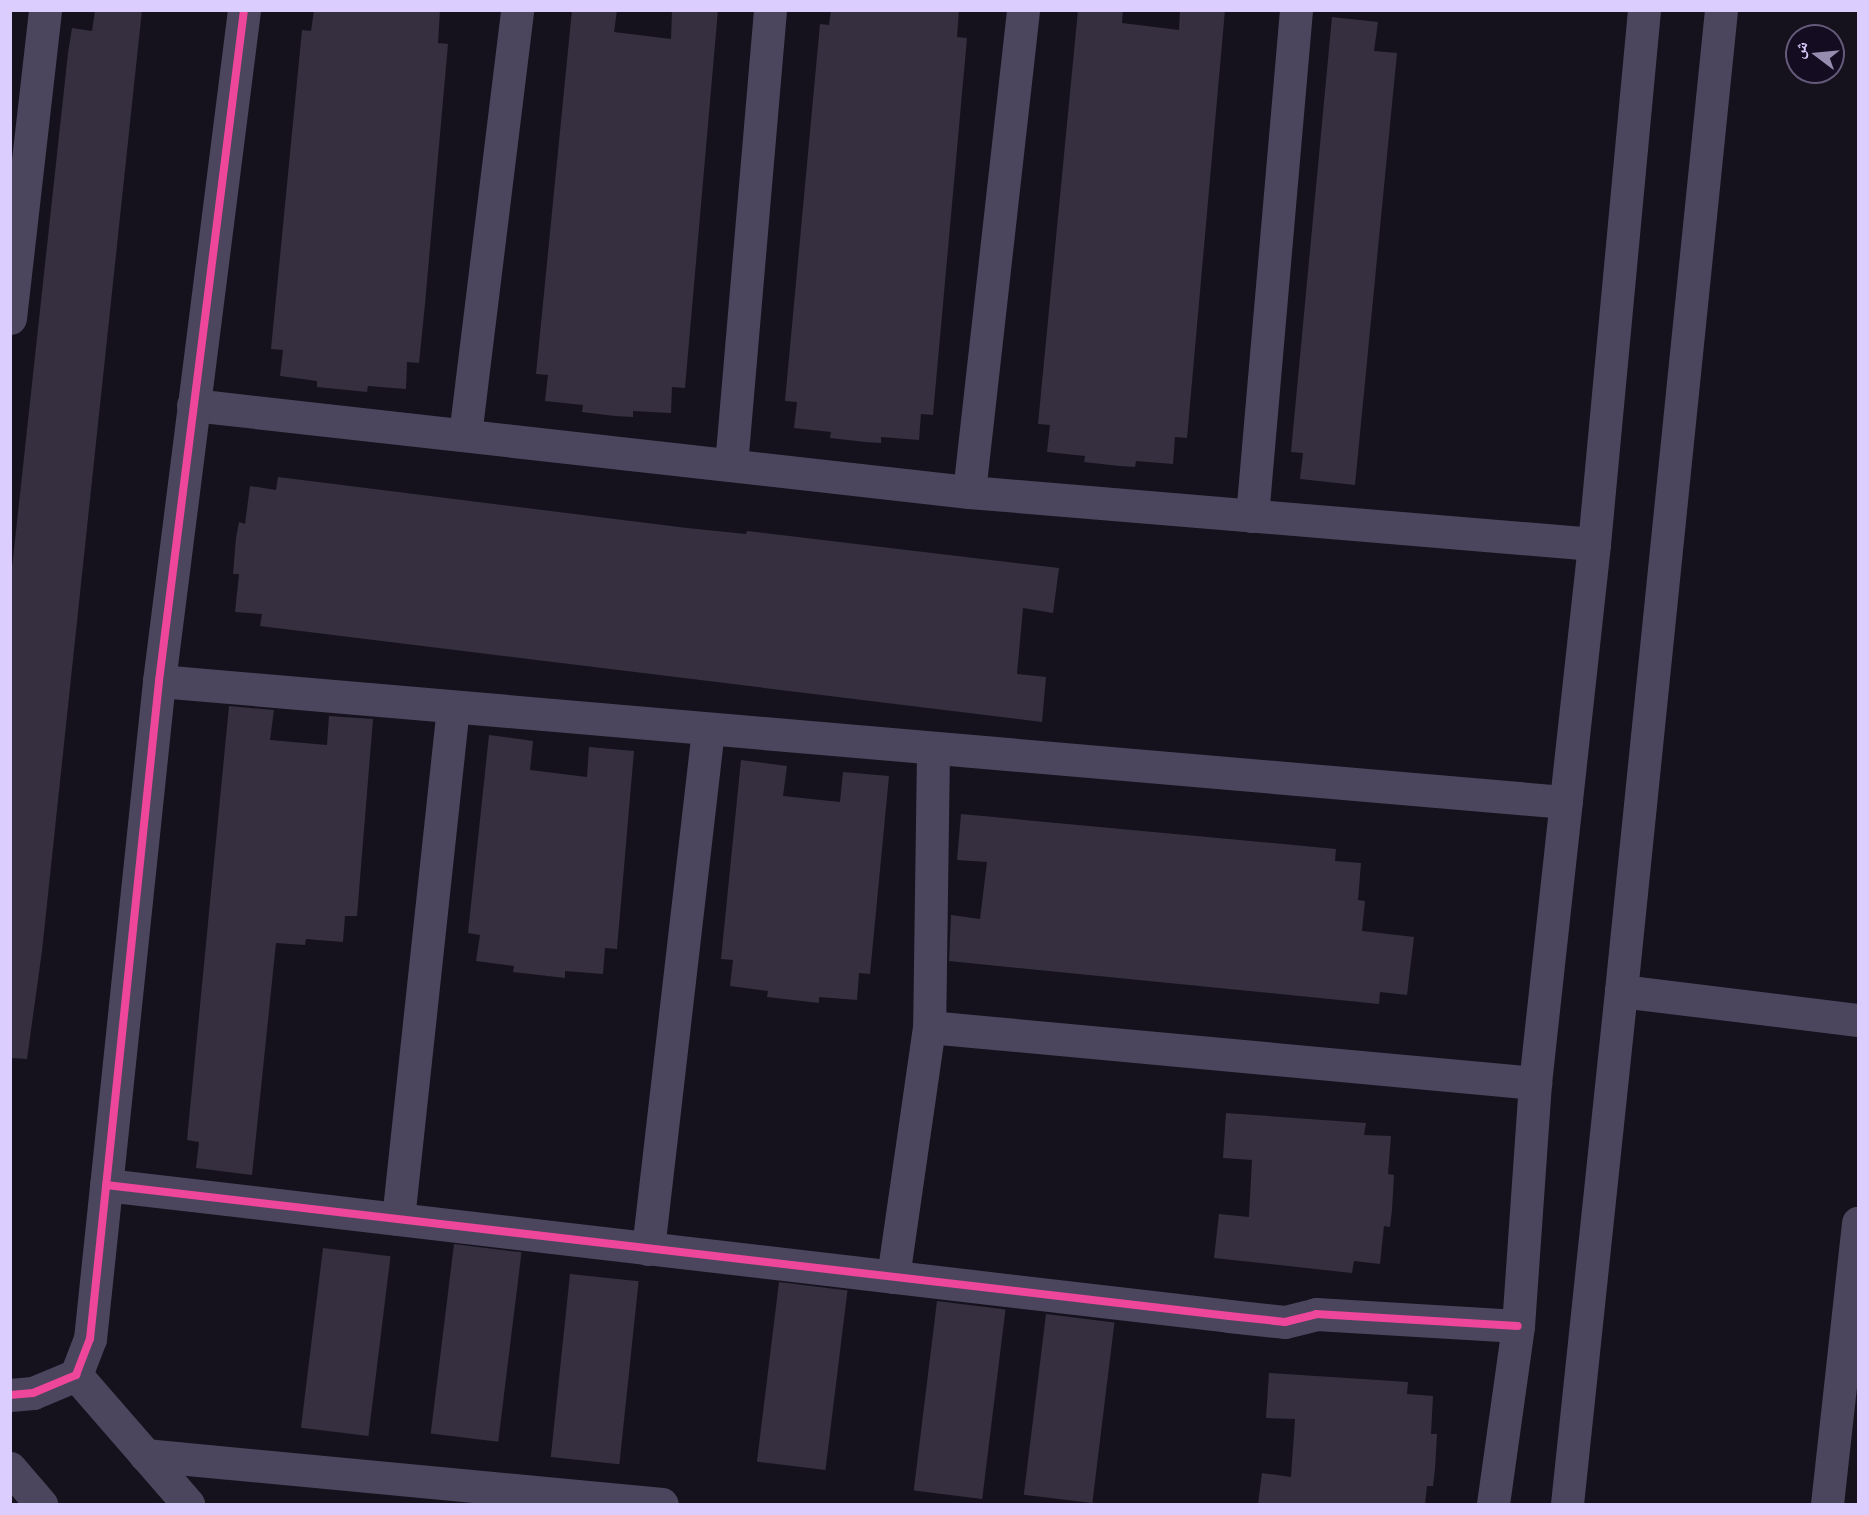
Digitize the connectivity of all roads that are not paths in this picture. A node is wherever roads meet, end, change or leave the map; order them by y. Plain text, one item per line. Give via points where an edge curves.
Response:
1 (45, 10) edge
2 (244, 10) edge
3 (517, 10) edge
4 (770, 10) edge
5 (1023, 10) edge
6 (1296, 10) edge
7 (1644, 10) edge
8 (1721, 10) edge
9 (10, 318) edge
10 (193, 405) junction
11 (465, 435) junction
12 (731, 465) junction
13 (969, 492) junction
14 (1252, 516) junction
15 (1594, 544) junction
16 (159, 681) junction
17 (453, 707) junction
18 (708, 730) junction
19 (933, 750) junction
20 (1566, 802) junction
21 (1621, 991) junction
22 (1858, 1020) edge
23 (929, 1028) junction
24 (1535, 1083) junction
25 (106, 1185) junction
26 (398, 1219) junction
27 (1858, 1223) edge
28 (648, 1249) junction
29 (893, 1277) junction
30 (1518, 1326) junction
31 (76, 1375) junction
32 (10, 1395) edge
33 (145, 1455) junction
34 (10, 1468) edge
35 (456, 1494) edge
36 (41, 1504) edge
37 (188, 1504) edge
38 (662, 1504) edge
39 (1493, 1504) edge
40 (1567, 1504) edge
41 (1827, 1504) edge

1 - 9 street
2 - 10 street
3 - 11 street
4 - 12 street
5 - 13 street
6 - 14 street
7 - 15 street
8 - 21 street
10 - 11 street
10 - 16 street
11 - 12 street
12 - 13 street
13 - 14 street
14 - 15 street
15 - 20 street
16 - 17 street
16 - 25 street
17 - 18 street
17 - 26 street
18 - 19 street
18 - 28 street
19 - 20 street
19 - 23 street
20 - 24 street
21 - 22 street
21 - 40 street
23 - 24 street
23 - 29 street
24 - 30 street
25 - 26 street
25 - 31 street via 90,1339
26 - 28 street
27 - 41 street
28 - 29 street
29 - 30 street via 1285,1322 1316,1314
30 - 39 street
31 - 32 street via 33,1393
31 - 33 street
33 - 35 street
33 - 37 street
34 - 36 street
35 - 38 street

